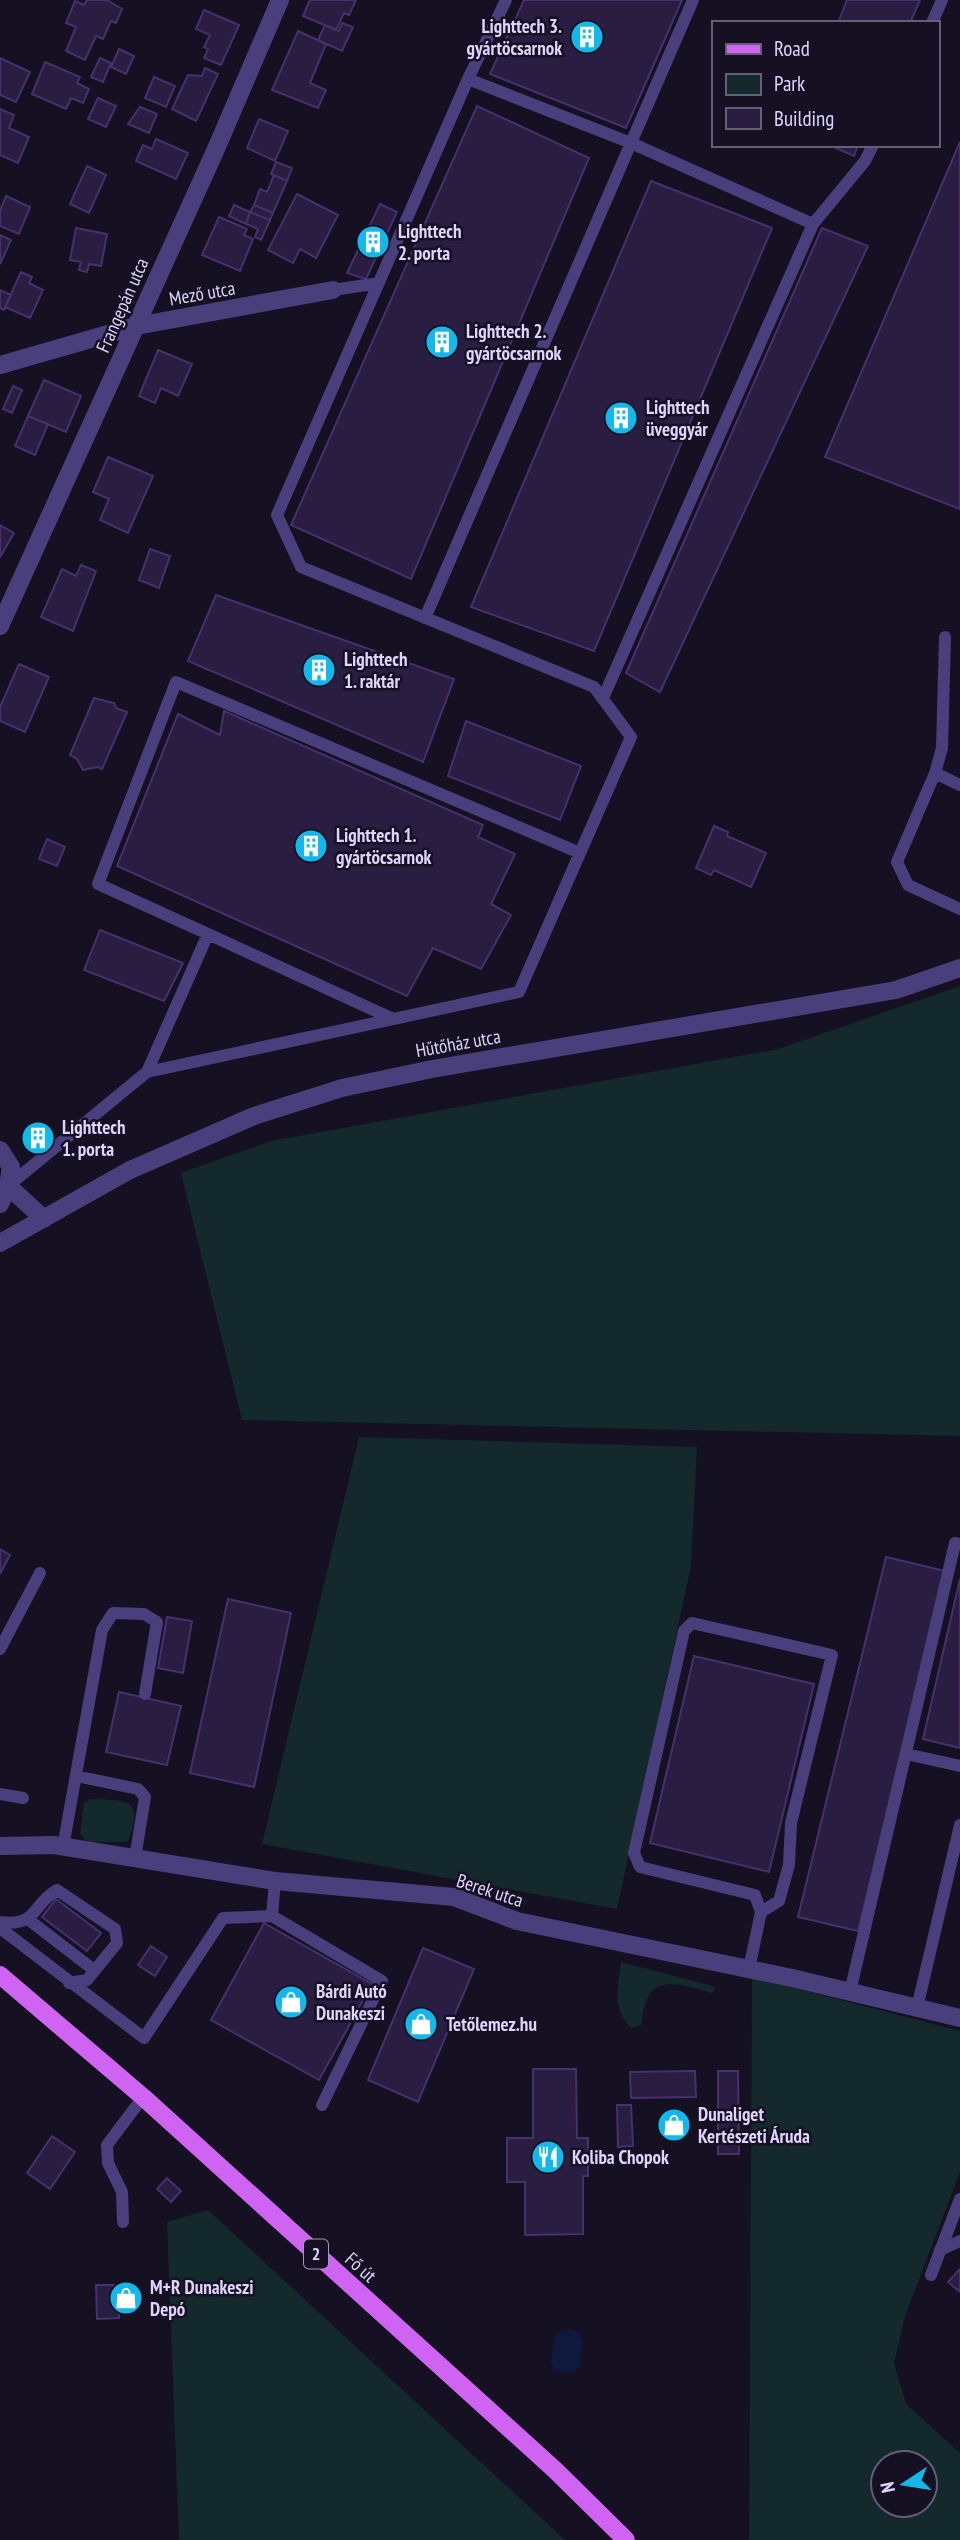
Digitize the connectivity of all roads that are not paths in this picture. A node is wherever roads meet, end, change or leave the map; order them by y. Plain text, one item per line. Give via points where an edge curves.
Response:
1 (280, 0) edge
2 (506, 0) edge
3 (693, 0) edge
4 (942, 0) edge
5 (933, 21) edge
6 (468, 79) junction
7 (631, 143) junction
8 (872, 147) edge
9 (813, 224) junction
10 (379, 283) junction
11 (333, 290) joint
12 (136, 326) junction
13 (0, 365) edge
14 (425, 618) junction
15 (0, 626) edge
16 (945, 637) dead end
17 (603, 698) junction
18 (935, 773) junction
19 (960, 785) edge
20 (580, 853) junction
21 (960, 909) edge
22 (208, 934) junction
23 (957, 966) edge
24 (391, 1018) junction
25 (147, 1072) junction
26 (0, 1150) edge
27 (9, 1186) junction
28 (0, 1204) edge
29 (44, 1219) junction
30 (0, 1243) edge
31 (960, 1544) edge
32 (40, 1573) dead end
33 (0, 1648) edge
34 (145, 1693) dead end
35 (906, 1754) junction
36 (960, 1766) edge
37 (76, 1776) junction
38 (0, 1794) edge
39 (23, 1798) dead end
40 (960, 1825) edge
41 (0, 1846) edge
42 (63, 1847) junction
43 (135, 1858) junction
44 (275, 1881) junction
45 (761, 1912) junction
46 (272, 1916) junction
47 (29, 1920) junction
48 (0, 1925) edge
49 (750, 1969) junction
50 (94, 1970) junction
51 (0, 1975) edge
52 (69, 1983) junction
53 (850, 1992) junction
54 (917, 2008) junction
55 (960, 2018) edge
56 (143, 2098) junction
57 (321, 2105) dead end
58 (960, 2199) edge
59 (123, 2222) dead end
60 (960, 2241) edge
61 (940, 2250) junction
62 (931, 2275) dead end
63 (626, 2540) edge

1 - 12 street, Frangepán utca
2 - 6 lane
3 - 7 lane
4 - 5 lane
6 - 7 lane
6 - 10 lane
7 - 9 lane
7 - 14 lane
8 - 9 lane
9 - 17 lane
10 - 11 lane
10 - 14 lane via 277,515 301,567
11 - 12 street, Mező utca
12 - 13 street, Mező utca
12 - 15 street, Frangepán utca
14 - 17 lane via 594,687
16 - 18 lane via 942,748
17 - 20 lane via 631,737
18 - 19 lane
18 - 21 lane via 897,862 908,885
20 - 22 lane via 176,682 98,884
20 - 24 lane via 519,992
22 - 24 lane
22 - 25 lane
23 - 29 street, Hűtőház utca via 896,989 445,1066 342,1088 254,1116 130,1170
24 - 25 lane
25 - 27 lane
26 - 27 street via 11,1167
27 - 28 street
27 - 29 street
29 - 30 street, Hűtőház utca
31 - 35 lane via 955,1543
32 - 33 lane
34 - 37 lane via 157,1622 144,1614 113,1613 102,1630
35 - 36 lane
35 - 53 lane
37 - 42 lane
37 - 43 lane via 138,1789 145,1797
38 - 39 lane
40 - 54 lane
41 - 42 street, Berek utca
42 - 43 street, Berek utca
43 - 44 street, Berek utca
44 - 46 lane
44 - 49 street, Berek utca via 454,1897 517,1921
45 - 45 lane via 755,1895 640,1867 634,1853 684,1631 692,1623 832,1655 791,1823 789,1866 779,1900
45 - 49 lane
46 - 52 lane via 223,1918 144,2038
46 - 57 lane via 382,1981
47 - 48 lane
47 - 50 lane
47 - 50 lane via 57,1890 114,1929 117,1942
48 - 52 lane
49 - 53 street, Berek utca
50 - 52 lane via 88,1980
51 - 56 main road, Fő út / 2
53 - 54 street, Berek utca
54 - 55 street, Berek utca
56 - 59 lane via 107,2145 108,2163 122,2192
56 - 63 main road, Fő út / 2 via 555,2470
58 - 61 lane
60 - 61 lane
61 - 62 lane

